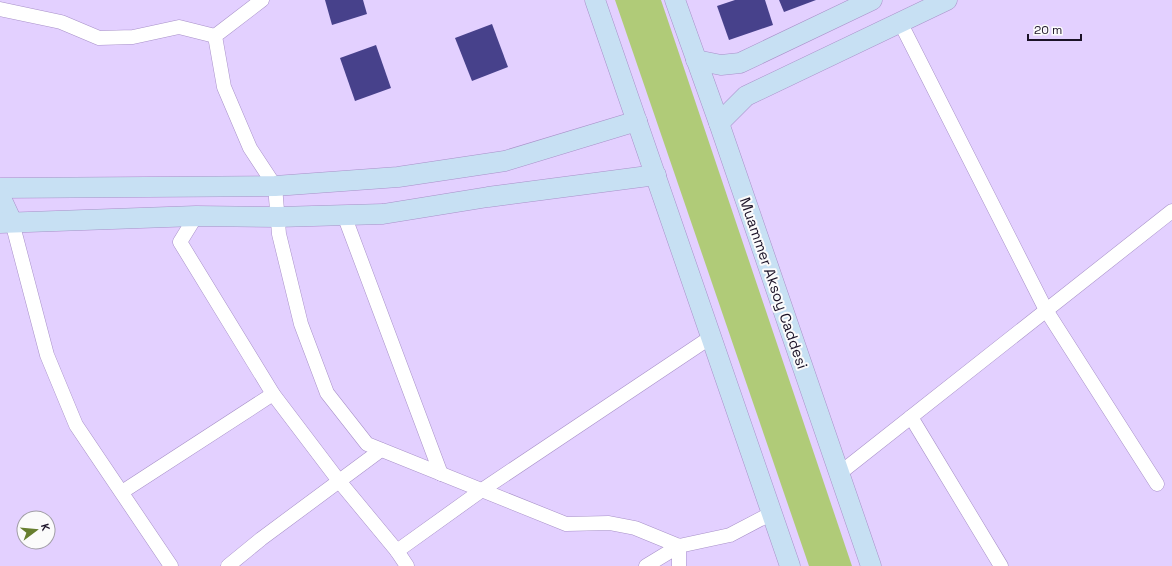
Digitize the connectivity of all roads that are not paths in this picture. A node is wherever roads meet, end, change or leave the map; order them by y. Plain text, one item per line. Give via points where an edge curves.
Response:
1 (262, 0) edge
2 (595, 0) edge
3 (675, 0) edge
4 (872, 0) edge
5 (947, 0) edge
6 (0, 9) edge
7 (900, 22) junction
8 (215, 36) junction
9 (696, 60) junction
10 (637, 121) junction
11 (719, 123) junction
12 (656, 175) junction
13 (275, 186) junction
14 (0, 188) edge
15 (0, 196) edge
16 (1172, 211) edge
17 (344, 215) junction
18 (196, 216) junction
19 (278, 217) junction
20 (6, 223) edge
21 (1046, 310) junction
22 (711, 338) junction
23 (273, 394) junction
24 (911, 417) junction
25 (381, 450) junction
26 (840, 472) junction
27 (441, 474) junction
28 (339, 481) junction
29 (1157, 484) dead end
30 (482, 490) junction
31 (122, 492) junction
32 (772, 513) junction
33 (679, 546) junction
34 (397, 551) junction
35 (171, 566) edge
36 (228, 566) edge
37 (407, 566) edge
38 (646, 566) edge
39 (679, 566) edge
40 (790, 566) edge
41 (871, 566) edge
42 (1001, 566) edge

1 - 8 street
2 - 10 street
3 - 9 street, Muammer Aksoy Caddesi
4 - 9 street via 740,63 721,66
5 - 7 street
6 - 8 street via 62,22 100,38 133,37 179,27
7 - 11 street via 746,96
7 - 21 street
8 - 13 street via 224,87 250,148
9 - 11 street, Muammer Aksoy Caddesi
10 - 12 street
10 - 13 street via 505,161 398,177
11 - 26 street, Muammer Aksoy Caddesi
12 - 17 street via 383,214
12 - 22 street
13 - 14 street
13 - 19 street
15 - 20 street
16 - 21 street
17 - 19 street
17 - 27 street
18 - 19 street
18 - 20 street
18 - 23 street via 180,242
19 - 25 street via 279,234 301,324 327,393 367,444
20 - 31 street via 47,355 76,425
21 - 24 street
21 - 29 street
22 - 30 street
22 - 32 street
23 - 28 street
23 - 31 street
24 - 26 street
24 - 42 street
25 - 27 street
25 - 28 street
26 - 41 street, Muammer Aksoy Caddesi
27 - 30 street
28 - 34 street
28 - 36 street
30 - 33 street via 566,524 609,524 635,528
30 - 34 street
31 - 35 street
32 - 33 street via 730,535
32 - 40 street
33 - 38 street
33 - 39 street
34 - 37 street

